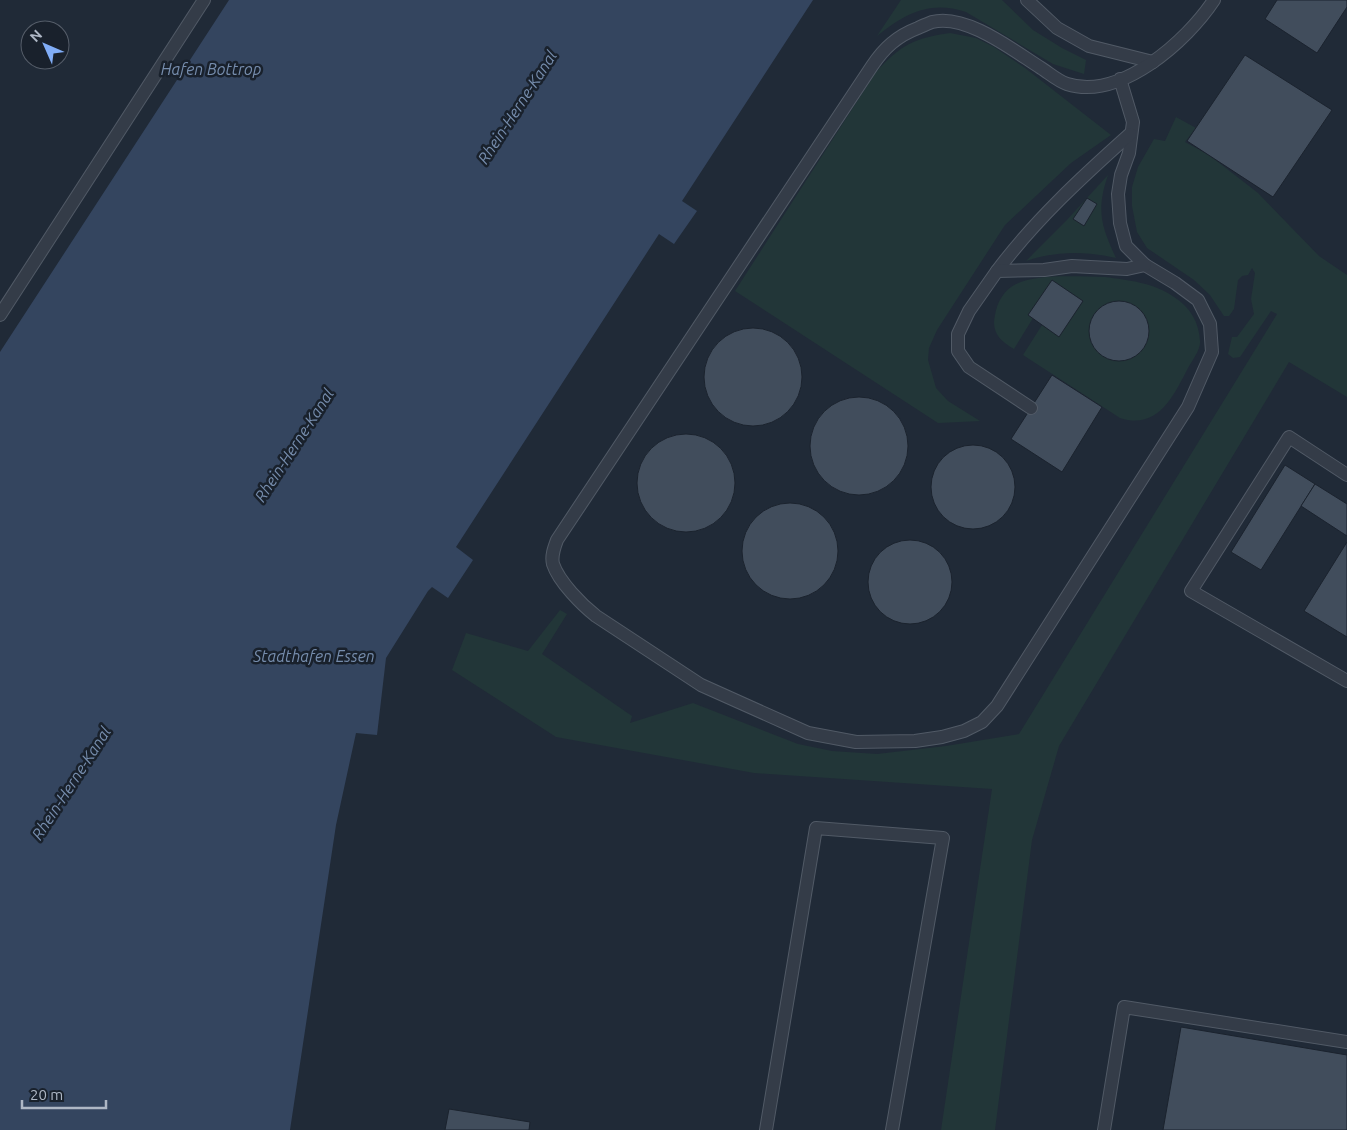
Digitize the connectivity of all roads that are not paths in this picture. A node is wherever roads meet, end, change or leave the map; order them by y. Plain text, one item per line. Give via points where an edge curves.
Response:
1 (204, 0) edge
2 (1027, 0) edge
3 (1214, 0) edge
4 (1153, 62) junction
5 (1120, 79) junction
6 (1130, 134) junction
7 (1145, 265) junction
8 (997, 271) junction
9 (0, 314) edge
10 (1031, 408) dead end
11 (1347, 475) edge
12 (1347, 681) edge
13 (1347, 1042) edge
14 (766, 1130) edge
15 (892, 1130) edge
16 (1104, 1130) edge

1 - 9 lane
2 - 4 lane via 1057,28 1089,46
3 - 4 lane via 1185,36
4 - 5 lane
5 - 6 lane via 1133,122
5 - 7 lane via 1085,88 1065,83 982,31 952,22 933,22 892,41 876,59 564,527 556,540 553,564 576,598 596,616 701,685 808,733 856,742 888,743 942,737 982,722 997,706 1188,408 1212,352 1210,324 1198,300
6 - 7 lane via 1130,153 1121,175 1118,208 1126,246
6 - 8 lane via 1039,221
7 - 8 lane via 1127,269 1072,266
8 - 10 lane via 969,310 958,334 958,351 969,367
11 - 12 lane via 1289,437 1192,591
13 - 16 lane via 1124,1007
14 - 15 lane via 816,828 943,838

